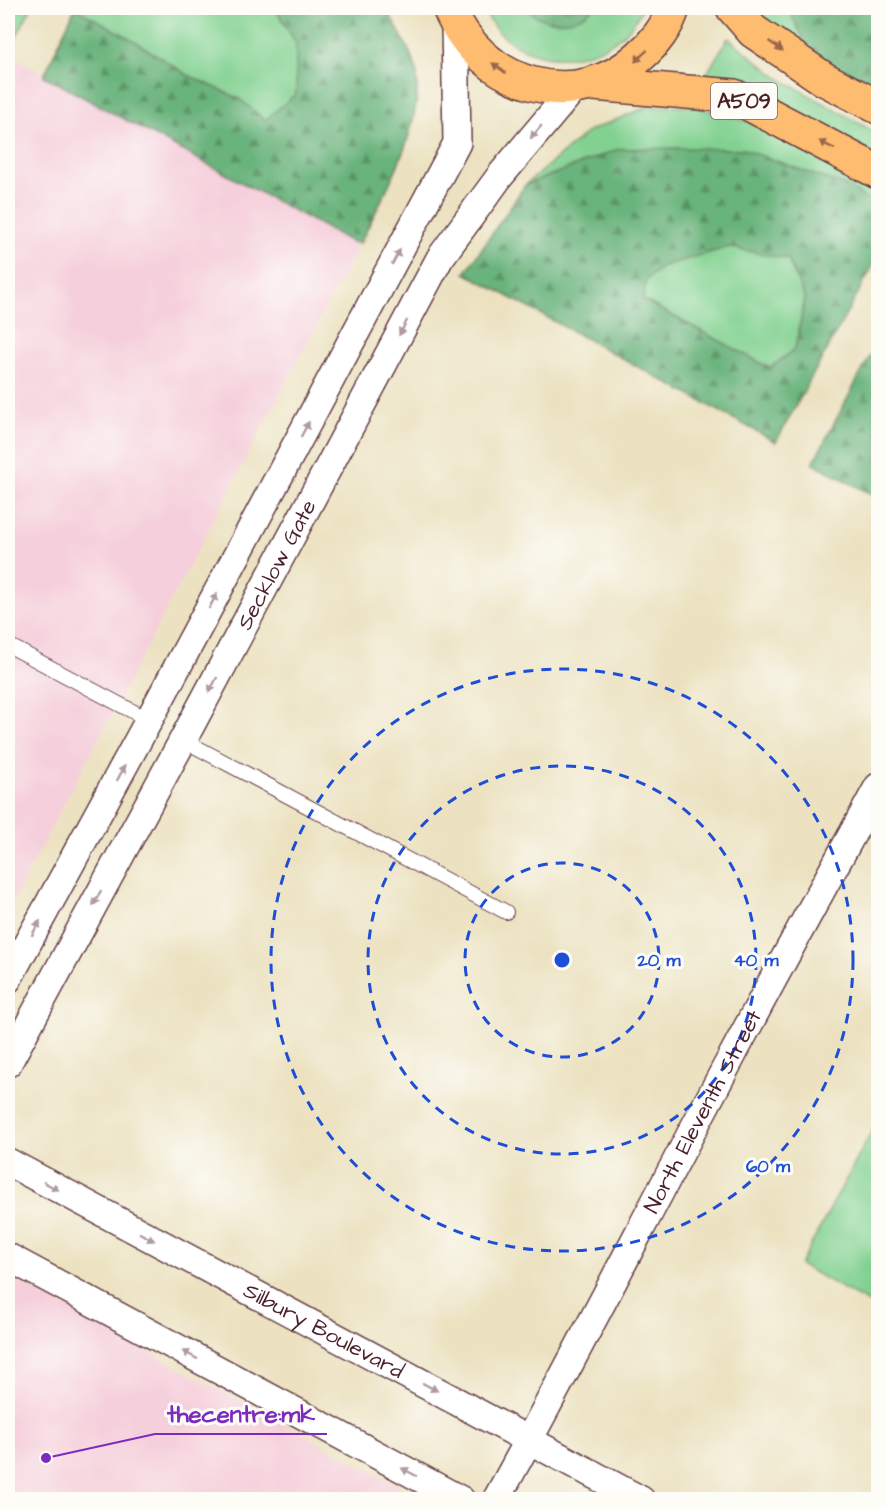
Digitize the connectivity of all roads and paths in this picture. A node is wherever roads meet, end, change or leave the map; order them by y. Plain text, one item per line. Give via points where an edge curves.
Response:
1 (673, 8) edge
2 (733, 8) edge
3 (452, 15) edge
4 (584, 86) junction
5 (879, 107) edge
6 (879, 171) edge
7 (8, 645) edge
8 (149, 720) junction
9 (183, 740) junction
10 (879, 787) edge
11 (506, 912) dead end
12 (8, 979) edge
13 (8, 1064) edge
14 (8, 1162) edge
15 (8, 1257) edge
16 (529, 1440) junction
17 (461, 1500) edge
18 (496, 1500) edge
19 (640, 1500) edge

1 -> 4 main road via 654,44 627,69
2 -> 5 main road, A509 via 753,31 824,79
4 -> 3 main road via 538,86 504,74 476,51
8 -> 3 street, Secklow Gate via 457,143
6 -> 4 main road, A509 via 734,96
4 -> 9 street, Secklow Gate via 500,176 440,258
7 - 8 lane
12 -> 8 street, Secklow Gate
9 - 11 lane
9 -> 13 street, Secklow Gate
10 - 16 street, North Eleventh Street
14 -> 16 street, Silbury Boulevard
17 -> 15 street
16 - 18 street, North Eleventh Street
16 - 19 street, Silbury Boulevard

